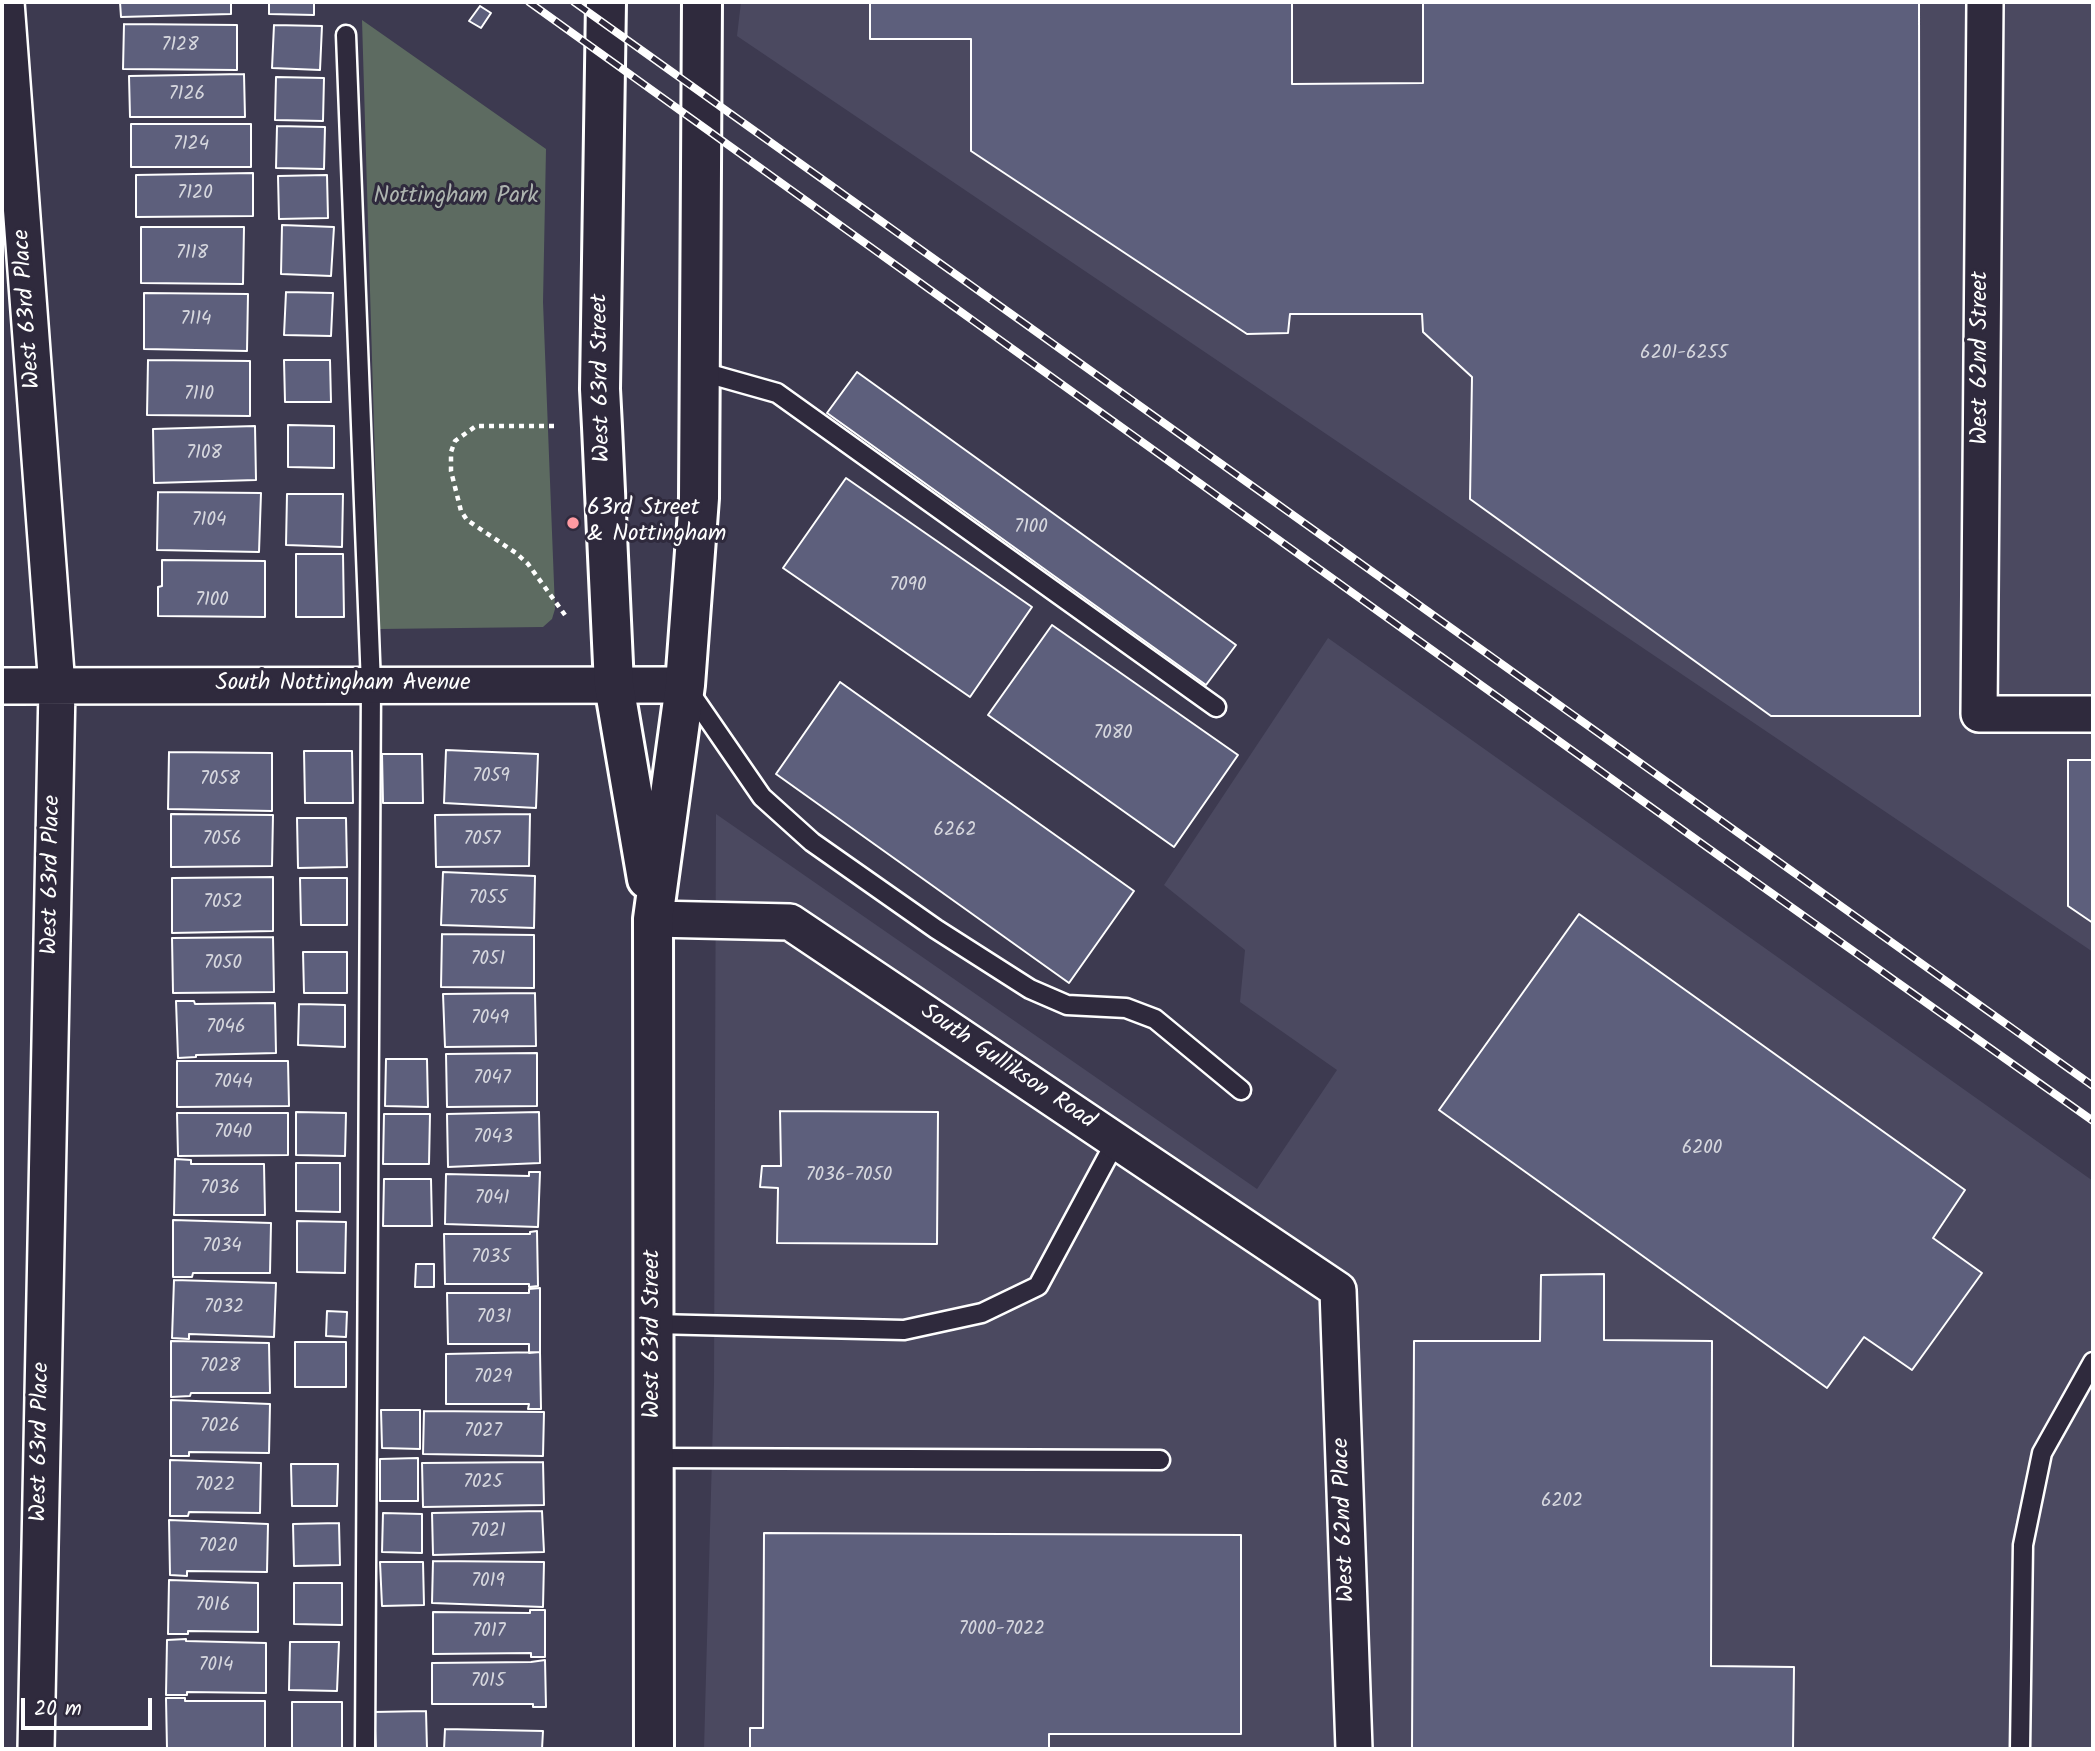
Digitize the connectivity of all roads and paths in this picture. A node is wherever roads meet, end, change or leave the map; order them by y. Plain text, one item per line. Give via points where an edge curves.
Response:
1 (6, 2) edge
2 (606, 2) edge
3 (702, 2) edge
4 (1985, 2) edge
5 (346, 35) dead end
6 (699, 371) junction
7 (554, 426) dead end
8 (565, 615) dead end
9 (371, 685) junction
10 (614, 685) junction
11 (685, 685) junction
12 (2, 686) edge
13 (57, 687) junction
14 (1216, 706) dead end
15 (2093, 714) edge
16 (653, 919) junction
17 (1241, 1090) dead end
18 (1116, 1141) junction
19 (1338, 1290) joint
20 (654, 1324) junction
21 (2093, 1362) edge
22 (654, 1458) junction
23 (1160, 1460) dead end
24 (36, 1749) edge
25 (365, 1749) edge
26 (654, 1749) edge
27 (1354, 1749) edge
28 (2020, 1749) edge

1 - 13 street, West 63rd Place
2 - 10 main road, West 63rd Street via 600,389
3 - 6 main road, West 63rd Street
4 - 15 street, West 62nd Street via 1979,714
5 - 9 lane
6 - 11 main road, West 63rd Street via 699,498
6 - 14 lane via 777,393
7 - 8 path via 476,426 455,441 450,452 451,471 467,520 528,564
9 - 10 street, South Nottingham Avenue
9 - 13 street, South Nottingham Avenue
9 - 25 lane
10 - 11 street, South Nottingham Avenue
10 - 16 main road, West 63rd Street
11 - 16 main road, West 63rd Street
11 - 17 lane via 762,797 813,842 1030,989 1067,1005 1126,1009 1155,1019
12 - 13 street, South Nottingham Avenue
13 - 24 street, West 63rd Place
16 - 18 street, South Gullikson Road via 790,922
16 - 20 main road, West 63rd Street
18 - 19 street, South Gullikson Road
18 - 20 lane via 1038,1286 982,1313 904,1330
19 - 27 street, West 62nd Place
20 - 22 main road, West 63rd Street
21 - 28 lane via 2042,1453 2023,1545
22 - 23 lane
22 - 26 main road, West 63rd Street

